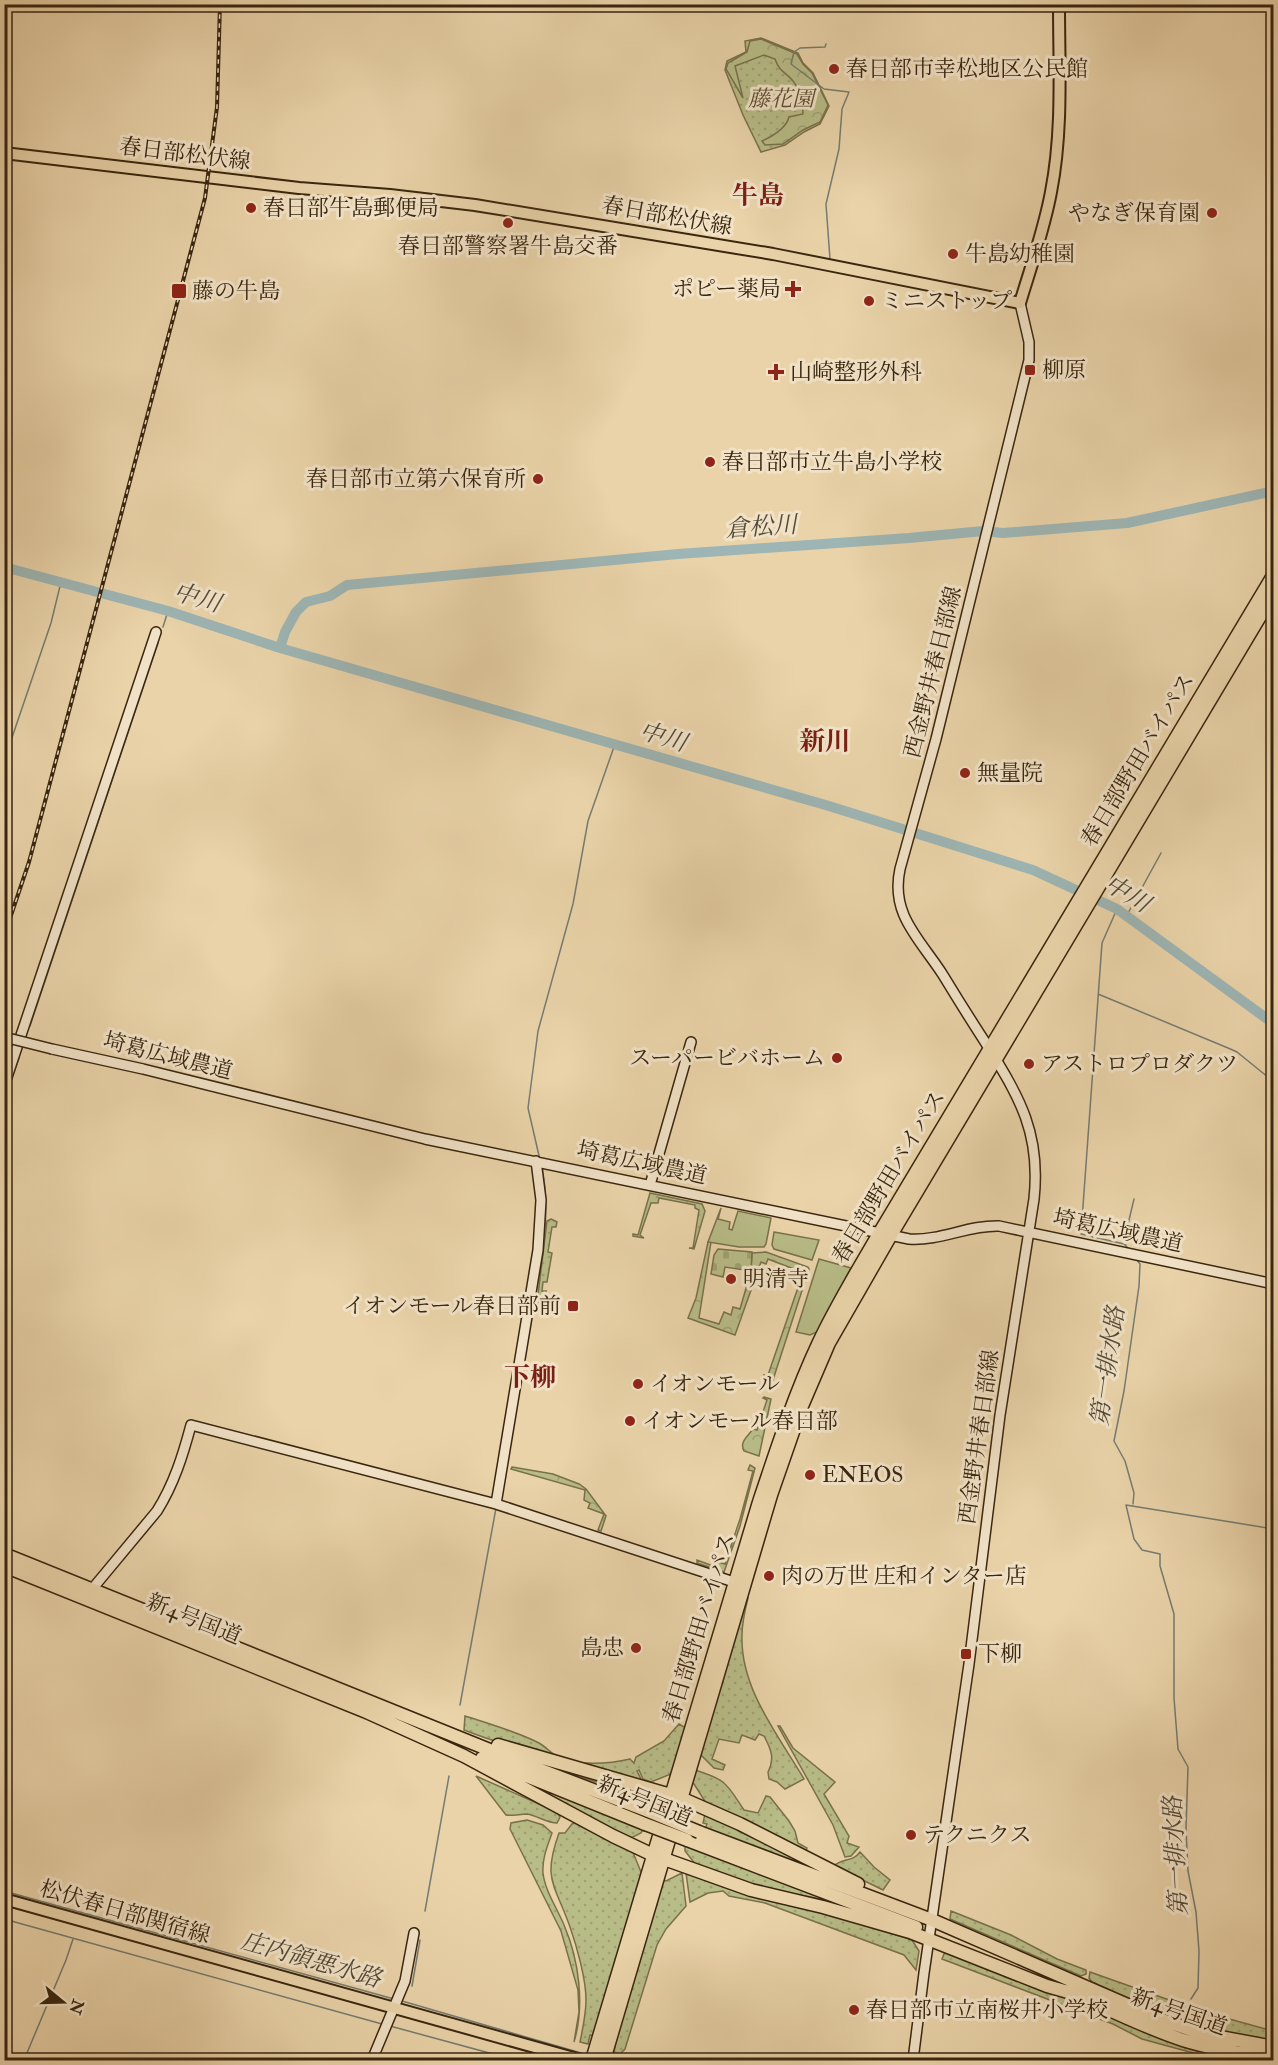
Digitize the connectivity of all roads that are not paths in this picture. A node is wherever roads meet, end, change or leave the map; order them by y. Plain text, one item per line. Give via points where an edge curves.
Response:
1 (1059, 4) edge
2 (4, 153) edge
3 (1020, 303) junction
4 (1274, 574) edge
5 (1274, 593) edge
6 (156, 632) dead end
7 (1104, 868) junction
8 (4, 1037) edge
9 (691, 1042) dead end
10 (993, 1054) junction
11 (4, 1086) edge
12 (536, 1161) junction
13 (650, 1185) junction
14 (1028, 1231) junction
15 (886, 1234) junction
16 (1274, 1284) edge
17 (496, 1504) junction
18 (4, 1554) edge
19 (4, 1566) edge
20 (740, 1584) junction
21 (88, 1593) junction
22 (362, 1710) junction
23 (414, 1718) junction
24 (676, 1797) junction
25 (647, 1817) junction
26 (658, 1857) junction
27 (4, 1899) edge
28 (930, 1931) junction
29 (414, 1934) dead end
30 (396, 2002) junction
31 (603, 2043) junction
32 (1274, 2047) edge
33 (1274, 2058) edge
34 (575, 2060) edge
35 (372, 2061) edge
36 (592, 2061) edge
37 (604, 2061) edge
38 (913, 2061) edge

1 - 3 main road via 1059,98 1053,177
2 - 3 main road, 春日部松伏線 via 475,205 773,254
3 - 10 street, 西金野井春日部線 via 1029,360 897,886 906,921
4 - 7 highway, 春日部野田バイパス
5 - 7 highway, 春日部野田バイパス
6 - 11 street
7 - 10 highway, 春日部野田バイパス
8 - 12 street, 埼葛広域農道, bridge via 425,1139
9 - 13 street
10 - 14 street, 西金野井春日部線 via 1021,1102 1033,1144 1035,1185
10 - 15 highway, 春日部野田バイパス
12 - 13 street, 埼葛広域農道
12 - 17 street via 541,1200 538,1250
13 - 15 street, 埼葛広域農道
14 - 15 street, 埼葛広域農道 via 990,1226 936,1239
14 - 16 street, 埼葛広域農道
14 - 28 street, 西金野井春日部線
15 - 20 highway, 春日部野田バイパス via 802,1406
17 - 20 street
17 - 21 street via 191,1425 164,1500
18 - 21 highway, 新4号国道
19 - 21 highway, 新4号国道
20 - 24 highway, 春日部野田バイパス
21 - 22 highway, 新4号国道
21 - 23 highway, 新4号国道
22 - 25 highway, 新4号国道
22 - 26 highway via 464,1756
23 - 24 highway
23 - 25 highway, 新4号国道
24 - 26 highway, 春日部野田バイパス
24 - 28 highway via 913,1907
25 - 28 highway, 新4号国道, bridge via 699,1832
25 - 28 highway, 新4号国道, bridge via 687,1840
26 - 28 highway via 745,1888
26 - 31 highway, 春日部野田バイパス via 615,1989
27 - 30 main road, 松伏春日部関宿線
28 - 32 highway, 新4号国道 via 1162,2020 1213,2036
28 - 33 highway, 新4号国道 via 1047,1986 1182,2040
28 - 38 street, 西金野井春日部線
29 - 30 street via 407,1974
30 - 34 main road, 松伏春日部関宿線
30 - 35 street
31 - 36 highway, 春日部野田バイパス
31 - 37 highway, 春日部野田バイパス

